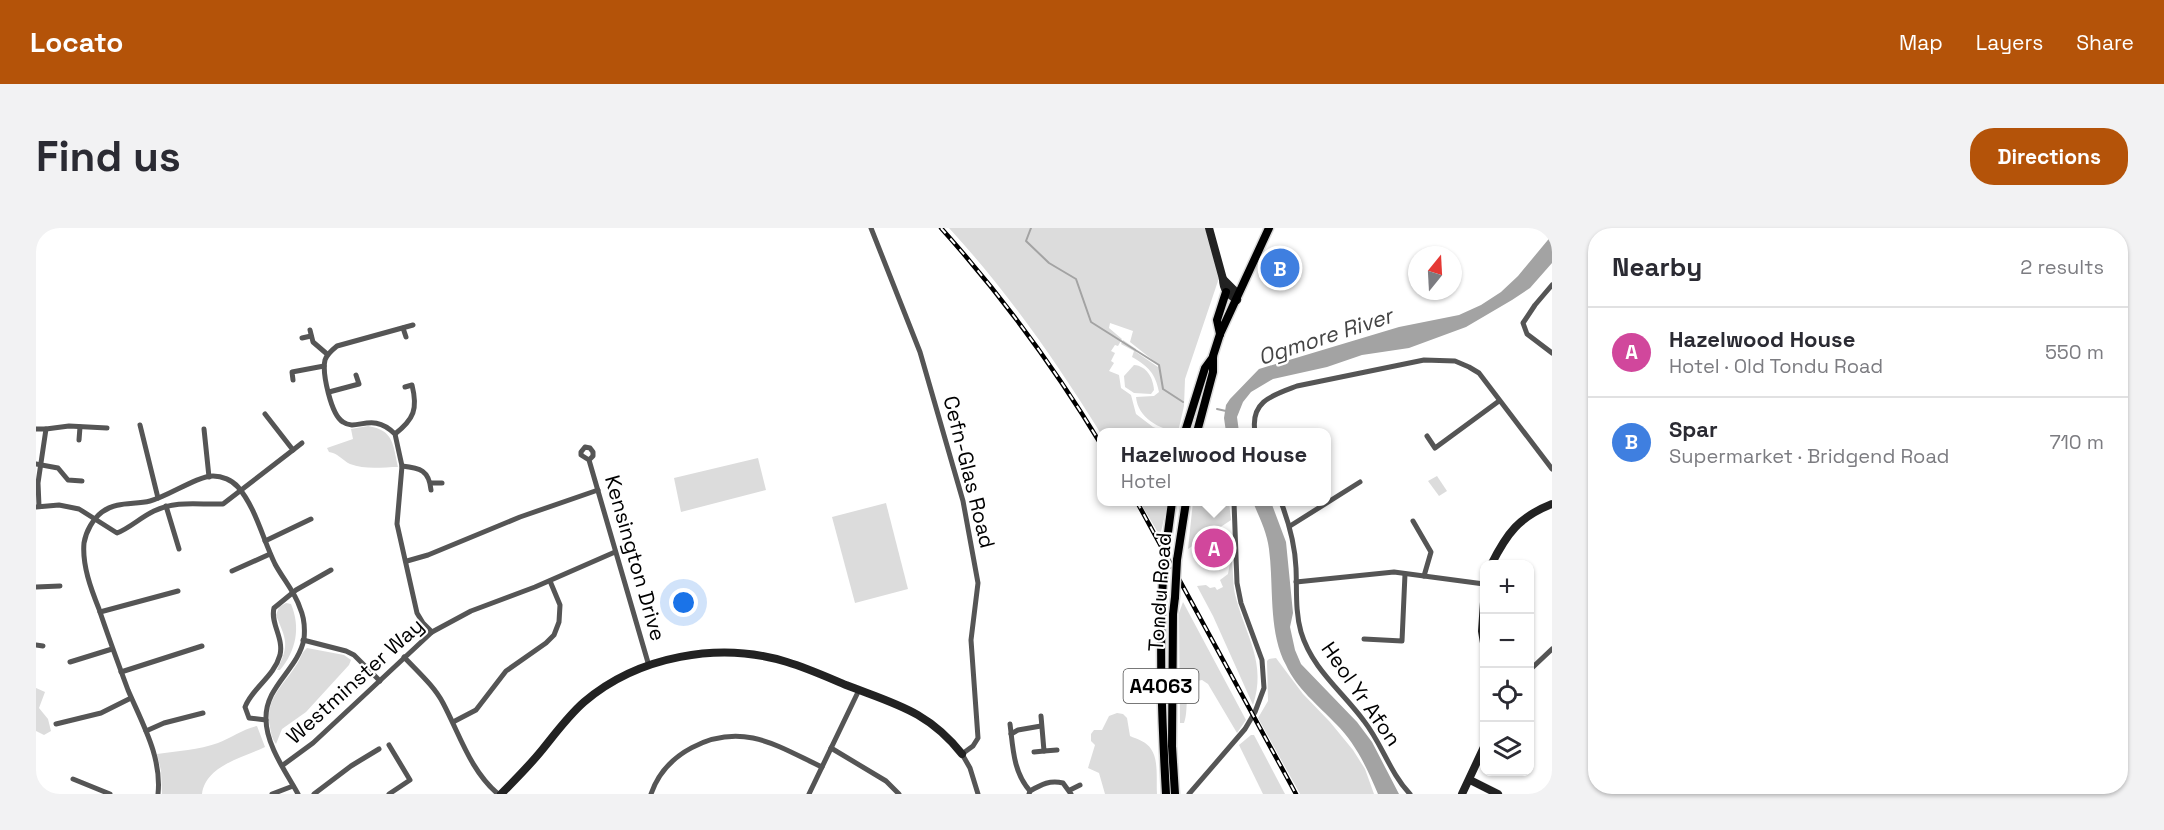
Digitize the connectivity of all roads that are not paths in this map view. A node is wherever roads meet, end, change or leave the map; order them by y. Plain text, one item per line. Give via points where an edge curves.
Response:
1 (871, 228) edge
2 (1209, 228) edge
3 (1269, 228) edge
4 (1226, 280) junction
5 (1246, 281) junction
6 (1552, 285) edge
7 (1226, 292) junction
8 (1237, 300) junction
9 (413, 326) dead end
10 (403, 328) junction
11 (1220, 334) junction
12 (406, 337) dead end
13 (302, 339) dead end
14 (1552, 353) edge
15 (327, 354) junction
16 (1213, 357) junction
17 (324, 366) junction
18 (357, 375) dead end
19 (293, 380) dead end
20 (420, 384) dead end
21 (412, 385) junction
22 (405, 387) dead end
23 (329, 392) junction
24 (1499, 401) junction
25 (265, 414) dead end
26 (140, 425) dead end
27 (80, 427) junction
28 (107, 428) dead end
29 (1186, 428) edge
30 (1198, 428) edge
31 (1255, 428) edge
32 (36, 429) edge
33 (46, 429) junction
34 (204, 429) dead end
35 (395, 434) junction
36 (1427, 436) dead end
37 (79, 440) dead end
38 (302, 443) dead end
39 (293, 450) junction
40 (589, 460) dead end
41 (38, 464) edge
42 (402, 466) junction
43 (1552, 469) edge
44 (209, 477) junction
45 (82, 481) dead end
46 (1360, 482) dead end
47 (430, 483) junction
48 (442, 483) dead end
49 (240, 490) junction
50 (431, 490) dead end
51 (598, 490) junction
52 (158, 498) junction
53 (1331, 500) edge
54 (1552, 504) edge
55 (37, 506) edge
56 (166, 506) junction
57 (1171, 506) edge
58 (1185, 506) edge
59 (1234, 506) edge
60 (1283, 506) edge
61 (1322, 506) edge
62 (96, 519) junction
63 (311, 519) dead end
64 (1413, 521) dead end
65 (1290, 526) junction
66 (184, 540) dead end
67 (265, 541) junction
68 (615, 552) junction
69 (270, 554) junction
70 (1493, 560) edge
71 (406, 561) junction
72 (237, 571) dead end
73 (1405, 574) junction
74 (1424, 576) junction
75 (330, 580) dead end
76 (550, 581) junction
77 (1296, 582) junction
78 (1480, 583) edge
79 (52, 586) junction
80 (60, 586) dead end
81 (36, 587) edge
82 (178, 591) dead end
83 (53, 593) dead end
84 (294, 593) junction
85 (100, 612) junction
86 (432, 632) junction
87 (1365, 639) dead end
88 (303, 640) junction
89 (202, 646) dead end
90 (112, 649) junction
91 (1552, 650) edge
92 (74, 651) dead end
93 (404, 657) junction
94 (77, 659) junction
95 (70, 662) dead end
96 (649, 666) junction
97 (1534, 666) edge
98 (121, 672) junction
99 (380, 681) junction
100 (859, 690) junction
101 (132, 698) junction
102 (203, 713) dead end
103 (195, 715) junction
104 (1041, 716) dead end
105 (266, 720) junction
106 (453, 722) junction
107 (197, 723) dead end
108 (1010, 724) dead end
109 (1041, 726) junction
110 (64, 730) dead end
111 (146, 731) junction
112 (1011, 734) junction
113 (389, 745) dead end
114 (831, 748) junction
115 (379, 749) dead end
116 (1057, 750) dead end
117 (1044, 751) junction
118 (1034, 752) dead end
119 (962, 754) junction
120 (1480, 758) edge
121 (283, 765) junction
122 (822, 767) junction
123 (74, 779) dead end
124 (1470, 780) junction
125 (1080, 785) dead end
126 (293, 786) junction
127 (1030, 792) edge
128 (1070, 792) edge
129 (897, 793) edge
130 (110, 794) edge
131 (158, 794) edge
132 (272, 794) edge
133 (298, 794) edge
134 (314, 794) edge
135 (388, 794) edge
136 (500, 794) edge
137 (651, 794) edge
138 (809, 794) edge
139 (978, 794) edge
140 (1166, 794) edge
141 (1175, 794) edge
142 (1189, 794) edge
143 (1410, 794) edge
144 (1462, 794) edge
145 (1498, 794) edge

1 - 119 street, Cefn-Glas Road via 920,352 973,548 978,596 971,640 978,738
2 - 4 street
3 - 5 main road
4 - 5 street
4 - 7 street
4 - 8 street
5 - 8 main road
6 - 14 street via 1522,323 1527,334
7 - 8 street
7 - 11 main road via 1217,320
8 - 11 main road
9 - 10 street
10 - 12 street
10 - 15 street via 337,346
11 - 16 main road
13 - 15 street via 310,333 313,342
15 - 17 street
16 - 29 main road via 1205,368
16 - 30 main road via 1213,372
17 - 19 street via 291,369
17 - 23 street
18 - 23 street via 359,384
20 - 21 street
21 - 22 street
21 - 35 street via 416,399 414,414
23 - 35 street via 342,422 381,424
24 - 31 street via 1469,367 1455,361 1424,360 1274,395 1257,412
24 - 36 street via 1435,448
24 - 43 street
25 - 39 street
26 - 52 street
27 - 28 street
27 - 33 street
27 - 37 street
32 - 33 street
33 - 41 street
34 - 44 street
35 - 42 street
38 - 39 street
39 - 49 street
40 - 51 street, Kensington Drive
41 - 45 street via 58,468 68,484
41 - 55 street
42 - 47 street via 424,471
42 - 71 street via 397,524
44 - 49 street via 227,479
44 - 52 street
46 - 53 street
47 - 48 street
47 - 50 street
49 - 56 street via 223,504 192,502
49 - 67 street
51 - 68 street, Kensington Drive
51 - 71 street
52 - 62 street via 115,505
54 - 70 street via 1533,511 1511,530
55 - 62 street via 69,506
56 - 62 street via 117,533
56 - 66 street via 178,546
57 - 140 main road, Tondu Road / A4063, bridge via 1161,639
58 - 141 main road, Tondu Road / A4063, bridge via 1173,614
59 - 142 street via 1237,583 1262,660 1264,688 1245,729
60 - 65 street, Heol Yr Afon
61 - 65 street
62 - 85 street via 84,546 88,576
63 - 67 street
64 - 74 street via 1431,552
65 - 77 street, Heol Yr Afon
67 - 69 street
68 - 76 street, Westminster Way
68 - 96 street, Kensington Drive
69 - 72 street
69 - 84 street
71 - 86 street via 417,613
73 - 74 street
73 - 77 street
73 - 87 street via 1402,641
74 - 78 street
75 - 84 street via 329,572
76 - 86 street, Westminster Way via 471,611
76 - 106 street via 560,605 560,622 554,635 506,671 482,705
77 - 143 street, Heol Yr Afon via 1301,633 1310,655 1364,721
79 - 80 street
79 - 81 street
79 - 83 street
82 - 85 street
84 - 88 street via 302,610
84 - 105 street via 274,608 280,656 246,705 249,718
85 - 90 street
86 - 93 street, Westminster Way
88 - 99 street via 354,655
88 - 105 street via 296,657 272,690
89 - 98 street
90 - 94 street
90 - 98 street
91 - 97 street
92 - 94 street
93 - 99 street, Westminster Way
93 - 106 street via 431,686
94 - 95 street
96 - 100 street via 706,653 749,654 787,662
96 - 136 street via 584,702
98 - 101 street
99 - 121 street, Westminster Way via 313,743
100 - 114 street
100 - 119 street via 926,718
101 - 110 street via 59,723
101 - 111 street
102 - 103 street
103 - 107 street
103 - 111 street
104 - 109 street
105 - 121 street via 270,741
106 - 136 street via 476,769
108 - 112 street
109 - 112 street
109 - 117 street
111 - 131 street via 158,774
112 - 127 street via 1020,778
113 - 135 street via 412,783
114 - 122 street
114 - 129 street via 886,781
115 - 134 street
116 - 117 street
117 - 118 street
119 - 139 street
120 - 124 street
121 - 126 street
122 - 137 street via 754,738 720,738 681,753
122 - 138 street
123 - 130 street
124 - 144 street
124 - 145 street
125 - 128 street
126 - 132 street
126 - 133 street
127 - 128 street via 1054,781 1063,783

